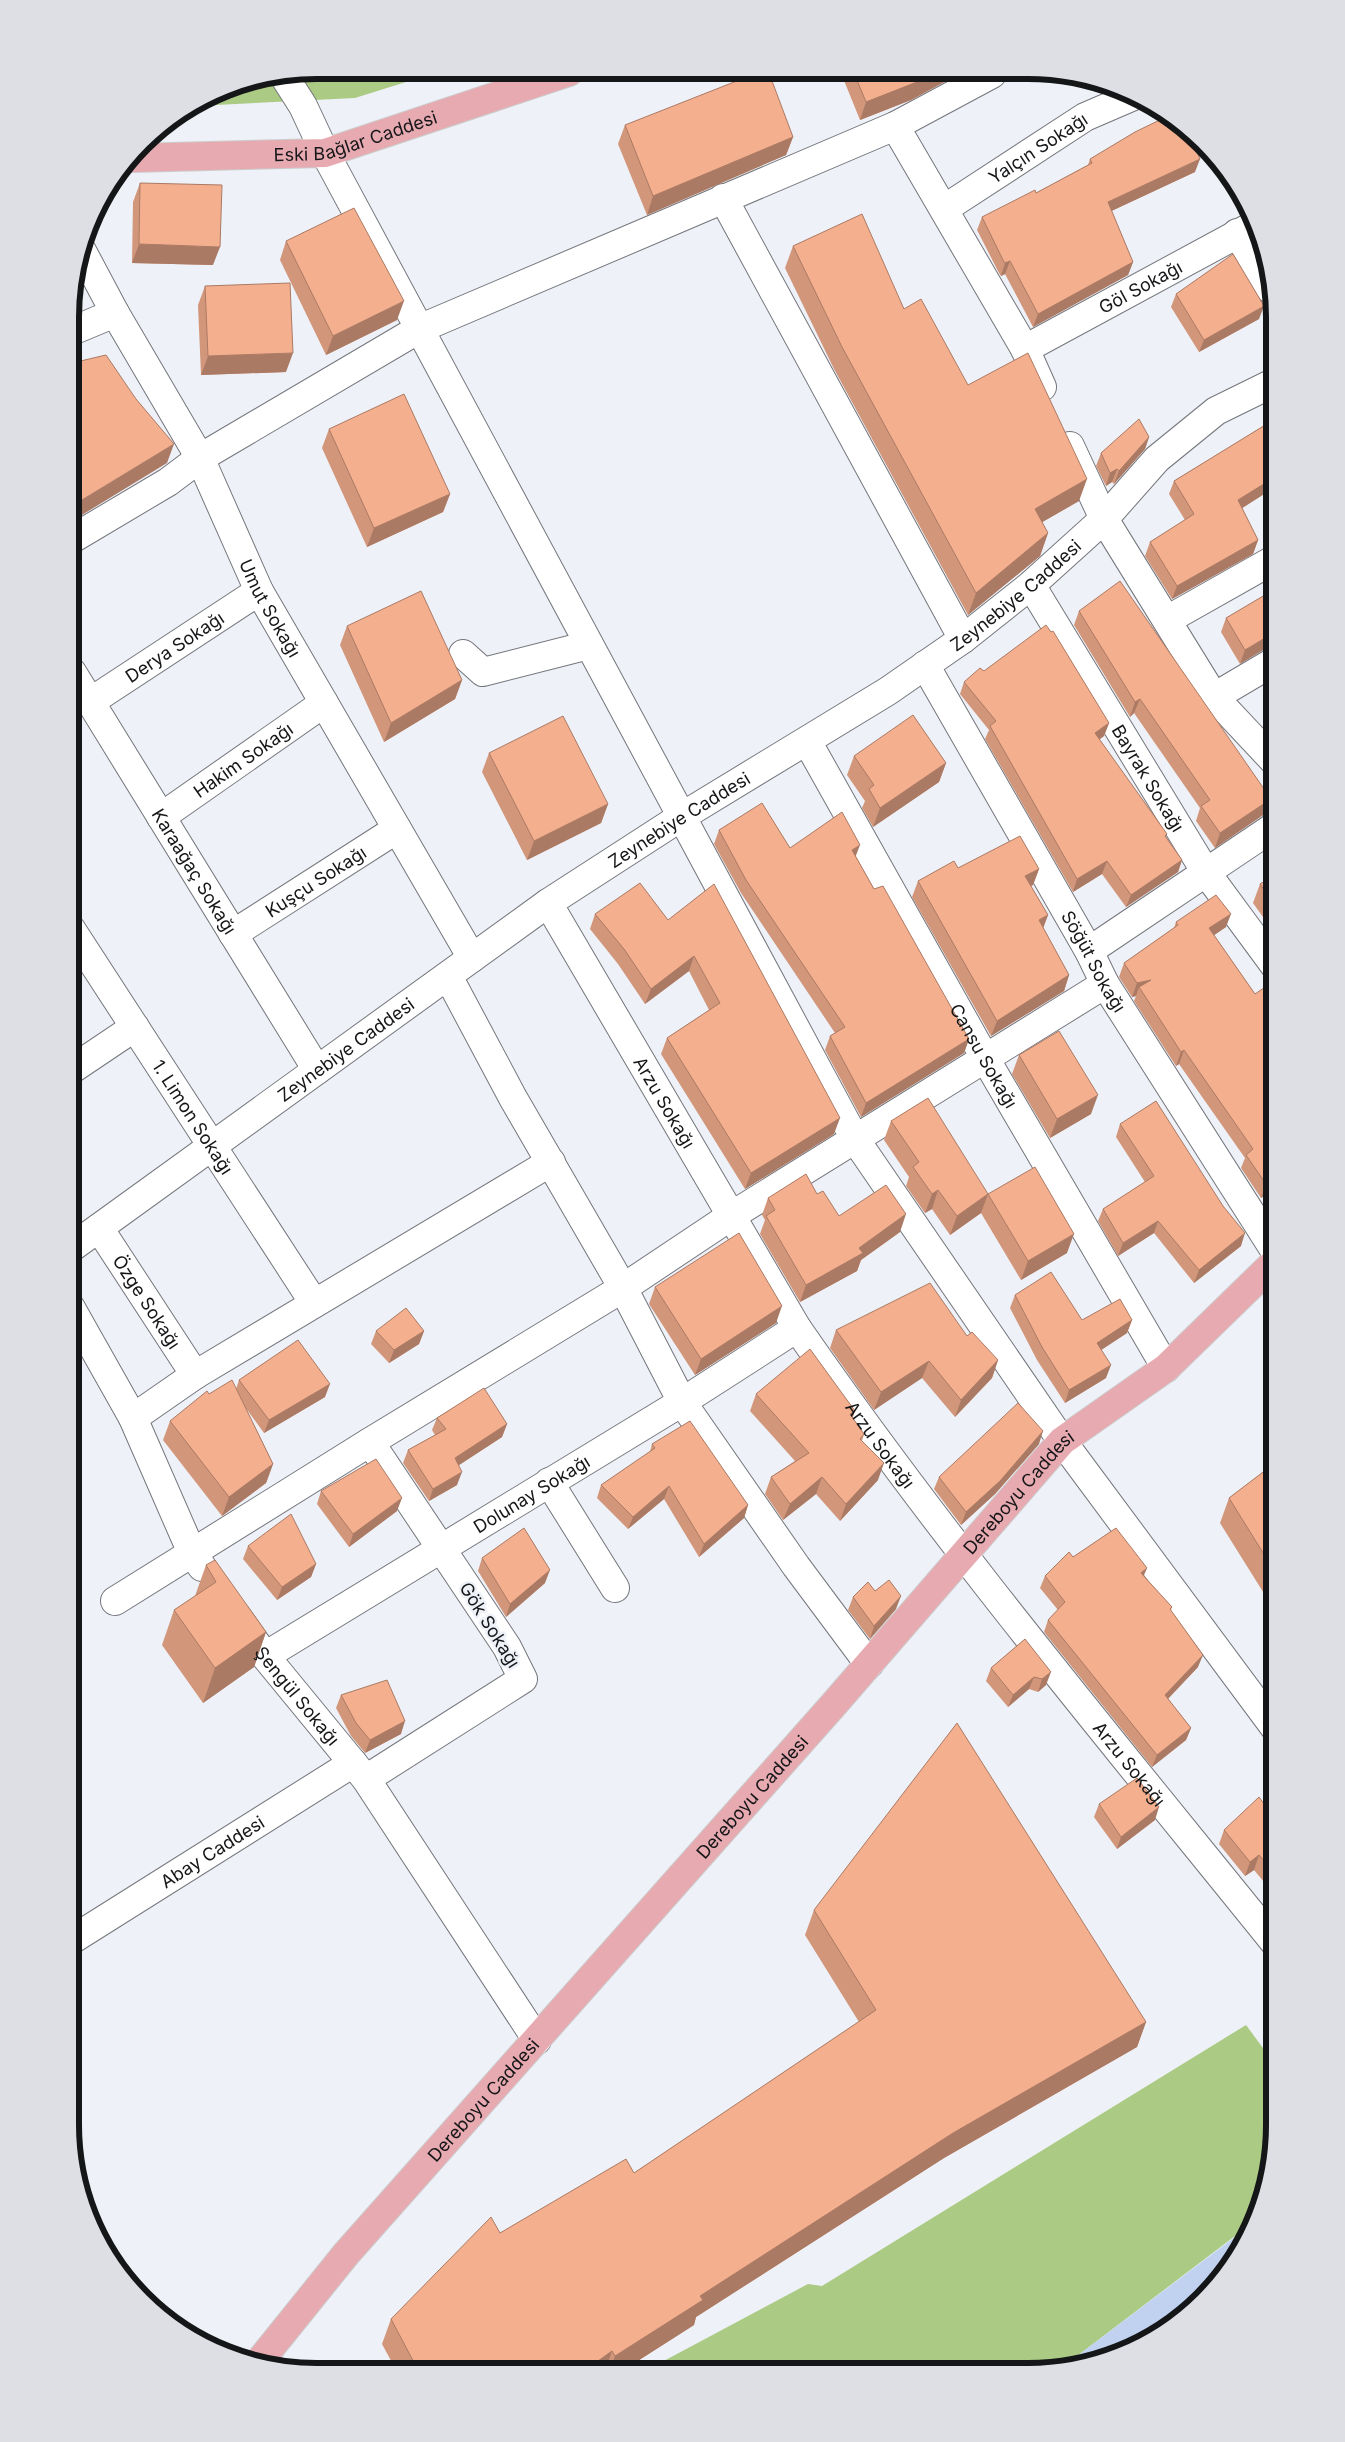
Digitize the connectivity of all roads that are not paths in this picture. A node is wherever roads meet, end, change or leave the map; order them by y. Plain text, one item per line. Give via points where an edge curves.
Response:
1 (548, 79) edge
2 (983, 79) edge
3 (287, 81) edge
4 (1126, 99) edge
5 (895, 126) junction
6 (325, 153) junction
7 (140, 158) edge
8 (723, 198) junction
9 (944, 209) junction
10 (1246, 228) edge
11 (86, 259) edge
12 (1261, 266) edge
13 (115, 313) junction
14 (79, 328) edge
15 (419, 329) junction
16 (1025, 349) junction
17 (1266, 386) edge
18 (200, 458) junction
19 (1104, 519) junction
20 (79, 535) edge
21 (1266, 565) edge
22 (1031, 585) junction
23 (259, 590) junction
24 (1167, 620) junction
25 (963, 639) junction
26 (589, 645) junction
27 (463, 654) dead end
28 (926, 665) junction
29 (1266, 666) edge
30 (79, 684) edge
31 (1214, 697) junction
32 (90, 702) junction
33 (324, 703) junction
34 (806, 741) junction
35 (1266, 752) edge
36 (161, 817) junction
37 (681, 817) junction
38 (397, 829) junction
39 (1266, 832) edge
40 (1205, 871) junction
41 (548, 903) junction
42 (233, 934) junction
43 (79, 941) edge
44 (1089, 951) junction
45 (1266, 954) edge
46 (472, 958) junction
47 (448, 976) junction
48 (1104, 984) junction
49 (135, 1027) junction
50 (985, 1058) junction
51 (79, 1065) edge
52 (317, 1070) junction
53 (856, 1139) junction
54 (212, 1146) junction
55 (551, 1162) junction
56 (731, 1216) junction
57 (99, 1228) junction
58 (1266, 1237) edge
59 (79, 1242) edge
60 (1266, 1271) edge
61 (623, 1288) junction
62 (314, 1303) junction
63 (79, 1322) edge
64 (797, 1328) junction
65 (1166, 1368) junction
66 (195, 1375) junction
67 (682, 1402) junction
68 (134, 1418) junction
69 (1062, 1441) junction
70 (370, 1442) junction
71 (549, 1482) junction
72 (441, 1548) junction
73 (192, 1553) junction
74 (963, 1555) junction
75 (615, 1588) dead end
76 (115, 1601) dead end
77 (265, 1656) junction
78 (869, 1664) junction
79 (1266, 1716) edge
80 (359, 1771) junction
81 (1266, 1933) edge
82 (79, 1936) edge
83 (537, 2040) junction
84 (263, 2357) edge

1 - 6 main road, Eski Bağlar Caddesi
2 - 5 street
3 - 6 street
4 - 9 street, Yalçın Sokağı via 1085,117
5 - 8 street
5 - 9 street
6 - 7 main road, Eski Bağlar Caddesi
6 - 15 street
8 - 15 street
8 - 25 street
9 - 16 street
10 - 12 street
10 - 16 street, Göl Sokağı
11 - 13 street, Umut Sokağı
13 - 14 street
13 - 18 street, Umut Sokağı
15 - 18 street
15 - 26 street
16 - 19 street
17 - 19 street, Zeynebiye Caddesi via 1216,411 1157,459
18 - 20 street via 168,482
18 - 23 street, Umut Sokağı
19 - 22 street, Zeynebiye Caddesi
19 - 24 street
21 - 24 street
22 - 25 street, Zeynebiye Caddesi
22 - 40 street, Bayrak Sokağı
23 - 32 street, Derya Sokağı
23 - 33 street, Umut Sokağı
24 - 31 street
25 - 28 street, Zeynebiye Caddesi
26 - 27 street via 483,672
26 - 37 street
28 - 34 street, Zeynebiye Caddesi
28 - 44 street, Söğüt Sokağı
29 - 31 street
30 - 32 street, Karaağaç Sokağı
31 - 35 street
32 - 36 street, Karaağaç Sokağı
33 - 36 street, Hakim Sokağı
33 - 38 street, Umut Sokağı
34 - 37 street, Zeynebiye Caddesi
34 - 50 street, Cansu Sokağı
36 - 42 street, Karaağaç Sokağı
37 - 41 street, Zeynebiye Caddesi
37 - 53 street
38 - 42 street, Kuşçu Sokağı
38 - 46 street, Umut Sokağı
39 - 40 street
40 - 44 street
40 - 45 street, Bayrak Sokağı
41 - 46 street, Zeynebiye Caddesi
41 - 56 street, Arzu Sokağı
42 - 52 street, Karaağaç Sokağı
43 - 49 street, 1. Limon Sokağı
44 - 48 street, Söğüt Sokağı
46 - 47 street, Zeynebiye Caddesi
47 - 52 street, Zeynebiye Caddesi
47 - 55 street
48 - 50 street
48 - 58 street, Söğüt Sokağı
49 - 51 street
49 - 54 street, 1. Limon Sokağı
50 - 53 street
50 - 65 street, Cansu Sokağı
52 - 54 street, Zeynebiye Caddesi
53 - 56 street
53 - 69 street
54 - 57 street, Zeynebiye Caddesi
54 - 62 street, 1. Limon Sokağı
55 - 61 street
55 - 62 street
56 - 61 street
56 - 64 street, Arzu Sokağı
57 - 59 street, Zeynebiye Caddesi
57 - 66 street, Özge Sokağı
60 - 65 main road, Dereboyu Caddesi
61 - 67 street
61 - 70 street
62 - 66 street
63 - 68 street, Şengül Sokağı
64 - 67 street, Dolunay Sokağı
64 - 74 street, Arzu Sokağı
65 - 69 main road, Dereboyu Caddesi
66 - 68 street
67 - 71 street, Dolunay Sokağı
67 - 78 street
68 - 73 street, Şengül Sokağı
69 - 74 main road, Dereboyu Caddesi
69 - 79 street
70 - 72 street, Gök Sokağı
70 - 73 street
71 - 72 street, Dolunay Sokağı
71 - 75 street
72 - 77 street, Dolunay Sokağı
72 - 80 street, Gök Sokağı via 507,1647 523,1679
73 - 76 street
73 - 77 street, Şengül Sokağı
74 - 78 main road, Dereboyu Caddesi
74 - 81 street, Arzu Sokağı
77 - 80 street, Şengül Sokağı
78 - 83 main road, Dereboyu Caddesi
80 - 82 street, Abay Caddesi
80 - 83 street, Şengül Sokağı
83 - 84 main road, Dereboyu Caddesi via 346,2254

